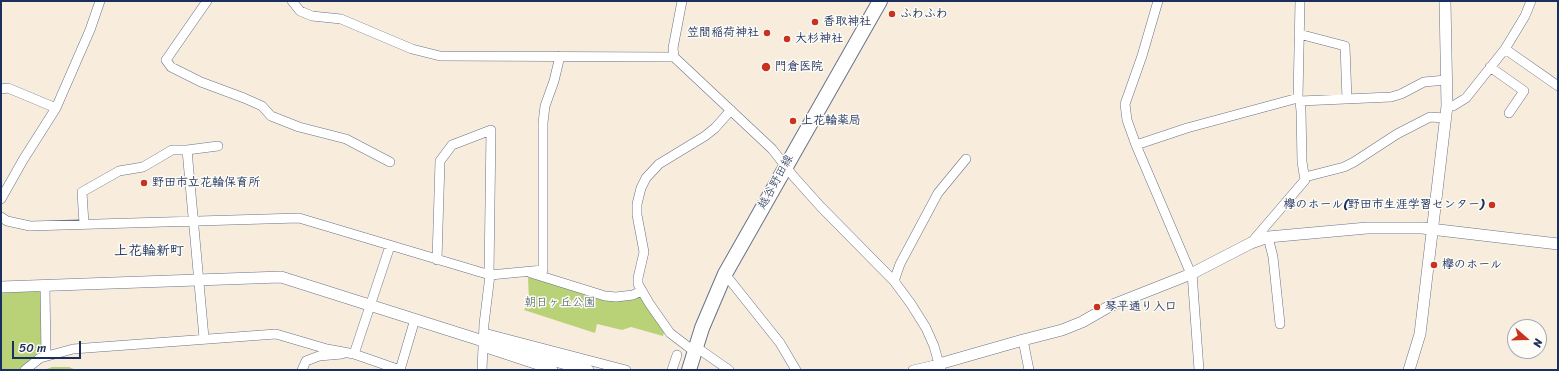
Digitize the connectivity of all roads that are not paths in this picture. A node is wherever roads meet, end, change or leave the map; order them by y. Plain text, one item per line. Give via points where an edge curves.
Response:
1 (100, 1) edge
2 (207, 1) edge
3 (292, 1) edge
4 (682, 1) edge
5 (880, 1) edge
6 (1158, 1) edge
7 (1300, 1) edge
8 (1446, 1) edge
9 (1531, 1) edge
10 (1299, 34) junction
11 (1505, 49) junction
12 (560, 56) junction
13 (674, 57) junction
14 (1490, 67) junction
15 (1446, 80) junction
16 (1558, 86) edge
17 (1, 89) edge
18 (1347, 99) junction
19 (1299, 100) junction
20 (1446, 106) junction
21 (56, 108) junction
22 (731, 110) junction
23 (1509, 114) dead end
24 (1445, 118) junction
25 (1136, 145) junction
26 (218, 146) dead end
27 (187, 150) junction
28 (966, 159) dead end
29 (390, 162) dead end
30 (785, 166) junction
31 (1305, 177) junction
32 (1, 199) edge
33 (1, 217) edge
34 (194, 221) junction
35 (84, 224) junction
36 (1433, 229) junction
37 (1268, 237) junction
38 (1252, 243) junction
39 (1558, 244) edge
40 (390, 246) junction
41 (437, 260) junction
42 (528, 272) junction
43 (725, 274) junction
44 (1192, 274) junction
45 (490, 275) junction
46 (199, 280) junction
47 (894, 281) junction
48 (45, 286) junction
49 (1, 287) edge
50 (641, 291) junction
51 (370, 305) junction
52 (416, 319) junction
53 (1280, 324) dead end
54 (204, 338) junction
55 (1023, 340) junction
56 (483, 341) junction
57 (696, 349) junction
58 (351, 353) junction
59 (677, 355) dead end
60 (46, 356) junction
61 (940, 367) edge
62 (25, 370) edge
63 (302, 370) edge
64 (482, 370) edge
65 (554, 370) edge
66 (588, 370) edge
67 (626, 370) edge
68 (672, 370) edge
69 (689, 370) edge
70 (728, 370) edge
71 (796, 370) edge
72 (913, 370) edge
73 (1029, 370) edge
74 (1199, 370) edge
75 (1409, 370) edge

1 - 21 street
2 - 29 street via 166,60 171,67 262,106 271,116 299,127 346,139
3 - 12 street via 300,11 312,16 341,19 428,54 479,57
4 - 13 street via 673,48
5 - 30 main road, 越谷野田線
6 - 25 street via 1142,56 1123,102
7 - 10 street
8 - 15 street
9 - 11 street
10 - 18 street via 1345,46
10 - 19 street
11 - 14 street
11 - 16 street
12 - 13 street
12 - 42 street via 545,106 543,123 543,270
13 - 22 street
14 - 20 street via 1466,98 1453,106
14 - 23 street via 1524,91
15 - 18 street via 1424,82 1391,97
15 - 20 street
17 - 21 street via 8,88
18 - 19 street
19 - 25 street via 1215,120
19 - 31 street
20 - 24 street
21 - 32 street
22 - 30 street via 772,149
22 - 50 street via 705,136 659,164 641,188 637,216 644,248 638,278
24 - 31 street via 1430,117 1344,167
24 - 36 street
25 - 44 street
26 - 27 street
27 - 34 street
27 - 35 street via 172,150 143,167 119,171 82,192
28 - 47 street via 938,193 900,264
30 - 43 main road, 越谷野田線
30 - 47 street via 821,207
31 - 38 street
33 - 35 street via 7,221 30,226
34 - 35 street
34 - 40 street via 299,218
34 - 46 street
36 - 37 street via 1367,228
36 - 39 street
36 - 75 street via 1420,334
37 - 38 street
37 - 53 street via 1273,256
38 - 44 street
40 - 41 street
40 - 51 street
41 - 45 street
41 - 45 street via 440,161 452,145 491,130
42 - 45 street
42 - 50 street via 606,296 632,295
43 - 57 main road, 越谷野田線 via 711,304
43 - 71 street via 780,343
44 - 55 street via 1110,306 1062,330
44 - 74 street
45 - 56 street
46 - 48 street
46 - 51 street via 281,277
46 - 54 street
47 - 61 street via 926,328
48 - 49 street
48 - 60 street
50 - 57 street via 670,333
51 - 52 street
51 - 58 street
52 - 56 street
52 - 58 street via 400,370
54 - 58 street via 276,334 327,349
54 - 60 street via 73,348
55 - 61 street
55 - 73 street
56 - 64 street
56 - 65 street
56 - 66 street
56 - 67 street
57 - 69 main road, 越谷野田線
57 - 70 street
58 - 63 street via 320,356 306,361
59 - 68 street
60 - 62 street
61 - 72 street

